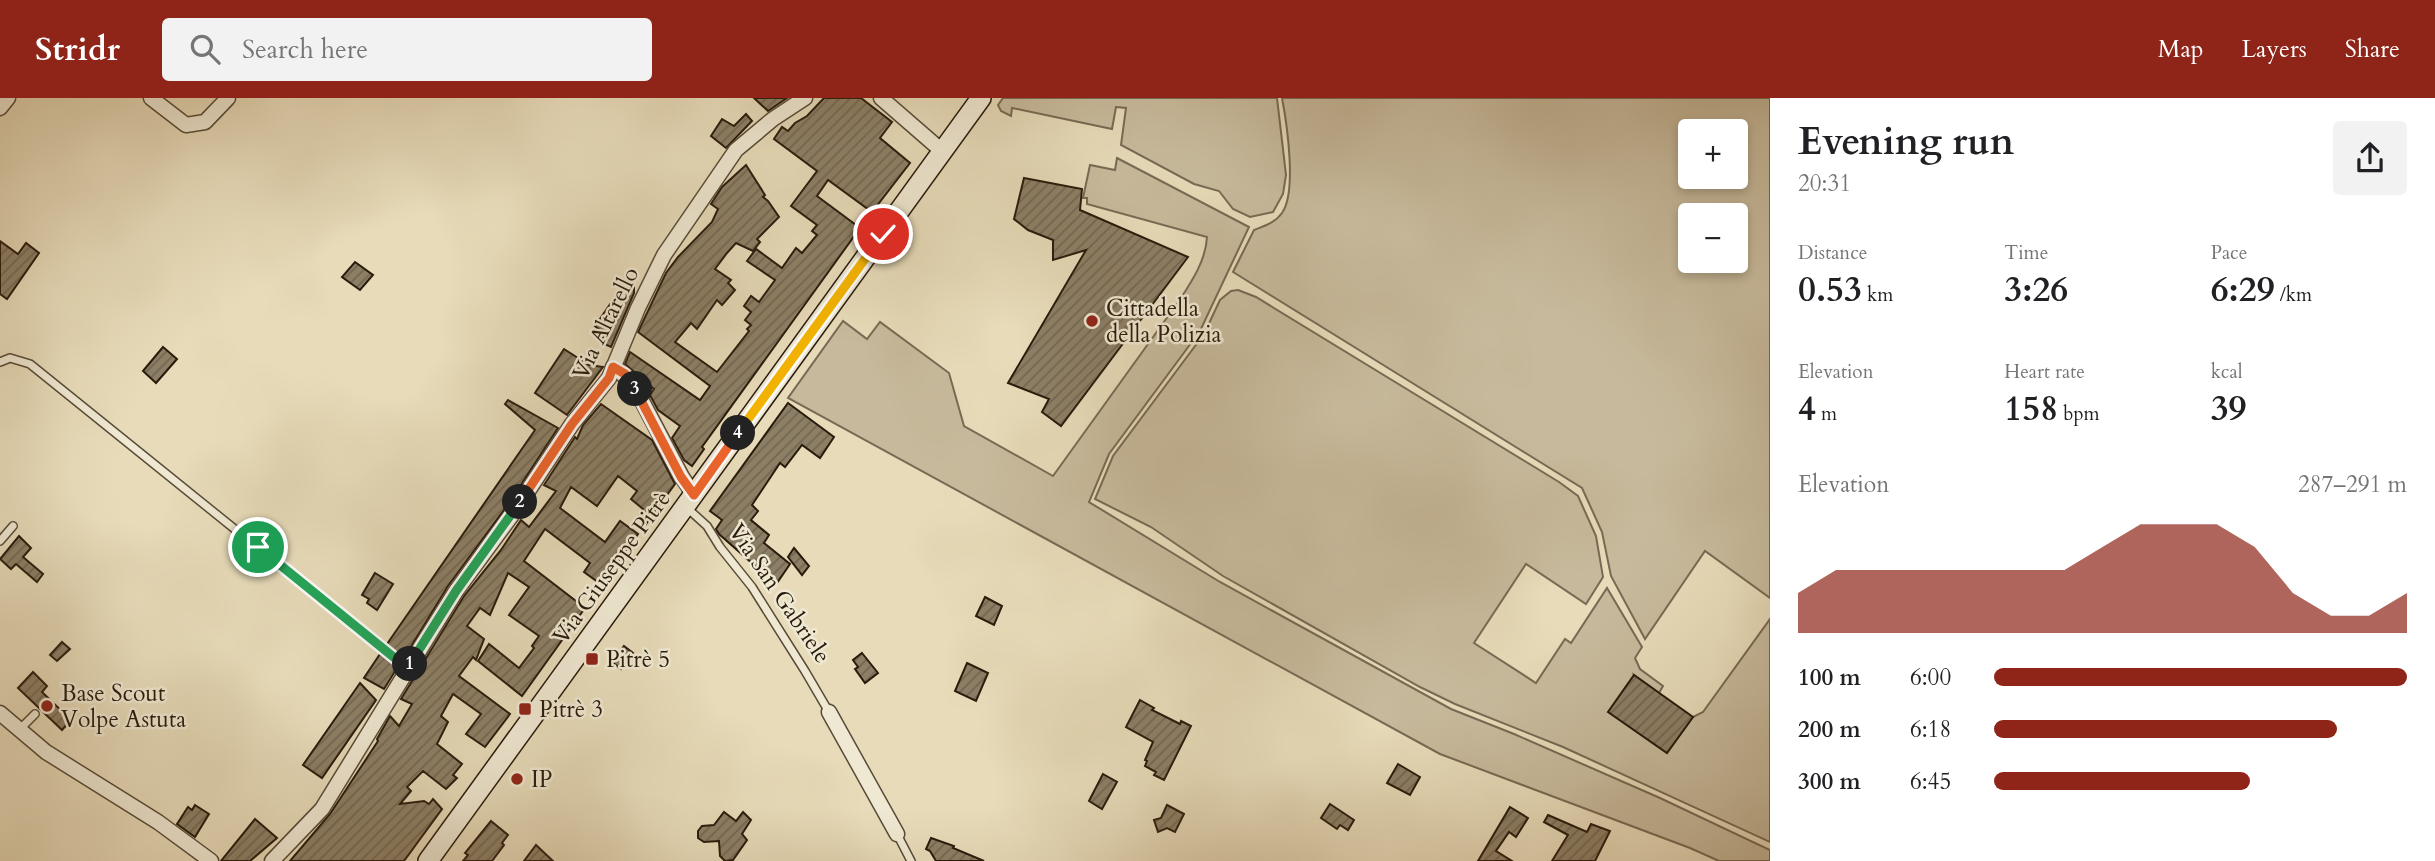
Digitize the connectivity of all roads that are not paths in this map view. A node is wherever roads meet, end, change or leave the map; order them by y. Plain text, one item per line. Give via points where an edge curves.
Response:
1 (8, 98) edge
2 (151, 98) edge
3 (228, 98) edge
4 (805, 98) edge
5 (881, 98) edge
6 (981, 98) edge
7 (0, 108) edge
8 (942, 151) junction
9 (0, 362) edge
10 (613, 367) junction
11 (690, 500) junction
12 (13, 526) dead end
13 (0, 541) edge
14 (407, 668) junction
15 (829, 712) joint
16 (0, 713) edge
17 (35, 714) dead end
18 (20, 730) junction
19 (897, 834) joint
20 (211, 861) edge
21 (272, 861) edge
22 (428, 861) edge
23 (911, 861) edge

1 - 7 street
2 - 3 street via 186,125 205,122
4 - 10 street, Via Altarello via 736,150 664,255
5 - 8 street
6 - 8 street, Via Giuseppe Pitrè
8 - 11 street, Via Giuseppe Pitrè
9 - 14 lane via 10,358 30,364
10 - 11 street, Via San Gabriele via 632,382
10 - 14 street, Via Altarello
11 - 15 lane, Via San Gabriele via 752,587
11 - 22 street, Via Giuseppe Pitrè
12 - 13 lane
14 - 21 street, Via Altarello via 322,809
15 - 19 street
16 - 18 street
17 - 18 lane
18 - 20 street
19 - 23 lane

